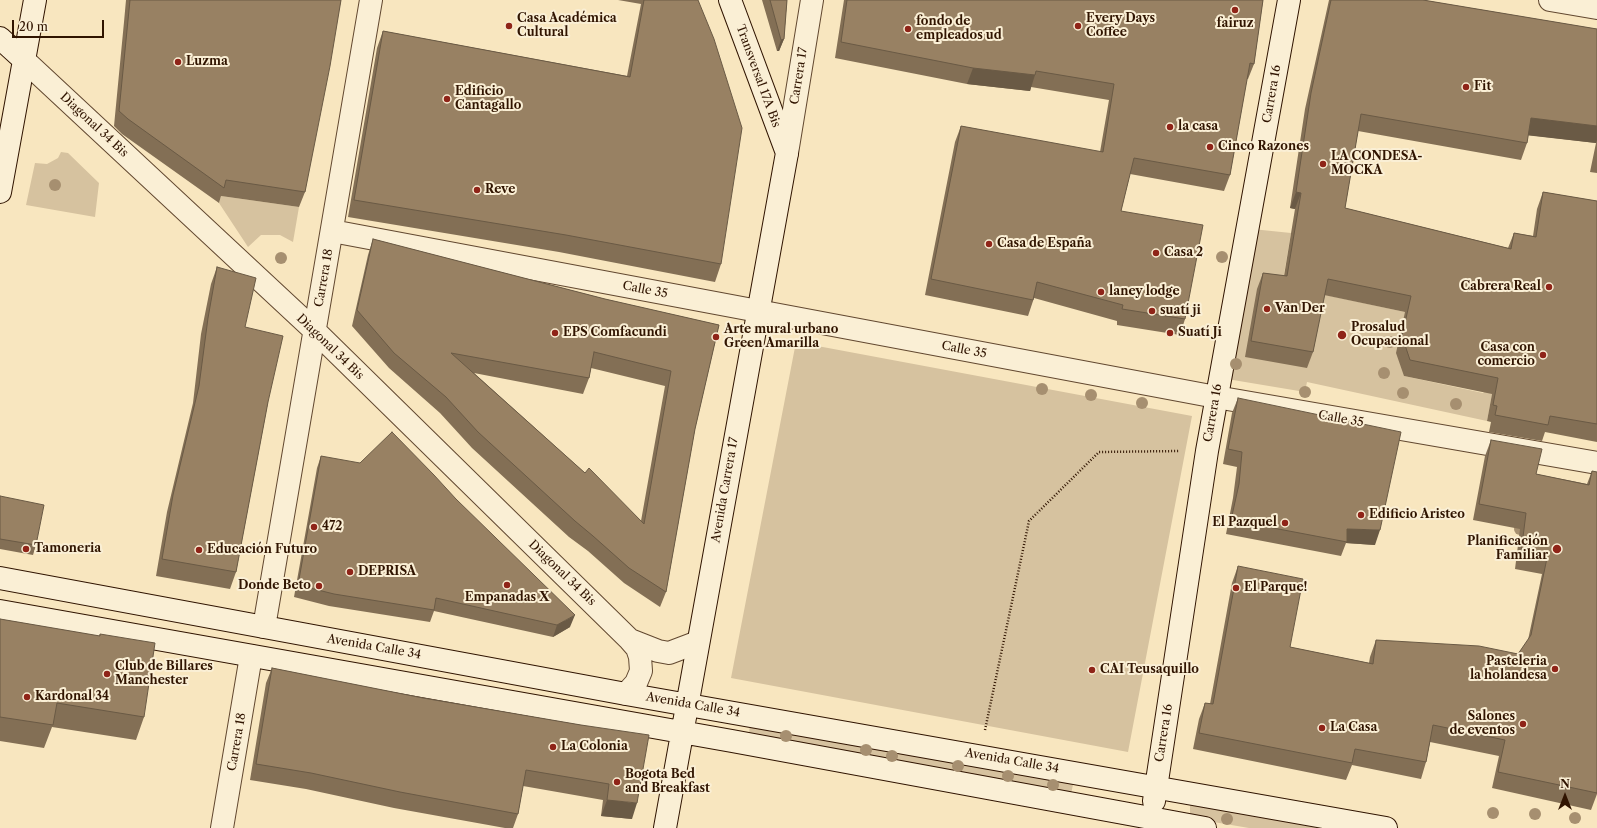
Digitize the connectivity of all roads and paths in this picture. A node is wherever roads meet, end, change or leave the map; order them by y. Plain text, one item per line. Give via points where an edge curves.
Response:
1 (35, 0) edge
2 (371, 0) edge
3 (730, 0) edge
4 (812, 0) edge
5 (1289, 0) edge
6 (1550, 0) edge
7 (1597, 8) edge
8 (0, 38) edge
9 (24, 60) junction
10 (787, 153) junction
11 (1, 180) edge
12 (332, 231) junction
13 (758, 311) junction
14 (315, 331) junction
15 (1216, 397) junction
16 (1206, 451) junction
17 (1597, 463) edge
18 (0, 578) edge
19 (0, 611) edge
20 (264, 627) junction
21 (630, 640) junction
22 (698, 642) junction
23 (251, 656) junction
24 (626, 694) junction
25 (687, 704) junction
26 (681, 732) junction
27 (980, 756) junction
28 (1156, 787) junction
29 (1150, 823) edge
30 (222, 828) edge
31 (665, 828) edge
32 (1205, 828) edge
33 (1386, 828) edge

1 - 9 street
2 - 12 street, Carrera 18
3 - 10 street, Transversal 17A Bis
4 - 10 street, Carrera 17
5 - 15 street, Carrera 16
6 - 7 street
8 - 9 street, Diagonal 34 Bis
9 - 11 street
9 - 14 street, Diagonal 34 Bis
10 - 13 street, Avenida Carrera 17
12 - 13 street, Calle 35
12 - 14 street, Carrera 18
13 - 15 street, Calle 35
13 - 22 street, Avenida Carrera 17
14 - 20 street, Carrera 18
14 - 21 street, Diagonal 34 Bis
15 - 16 street, Carrera 16
15 - 17 street, Calle 35
16 - 27 path via 1099,452 1029,521
16 - 28 street, Carrera 16
18 - 20 street, Avenida Calle 34
19 - 23 street
20 - 24 street, Avenida Calle 34
21 - 22 street, Diagonal 34 Bis via 658,652 669,653
21 - 24 street, Diagonal 34 Bis via 637,648 641,671 636,683
22 - 25 street, Avenida Carrera 17
23 - 26 street
23 - 30 street, Carrera 18
24 - 25 street, Avenida Calle 34
25 - 26 street, Avenida Carrera 17
25 - 27 street, Avenida Calle 34
26 - 29 street
26 - 31 street, Avenida Carrera 17
27 - 28 street, Avenida Calle 34
28 - 29 street, Carrera 16
28 - 33 street, Avenida Calle 34
29 - 32 street

